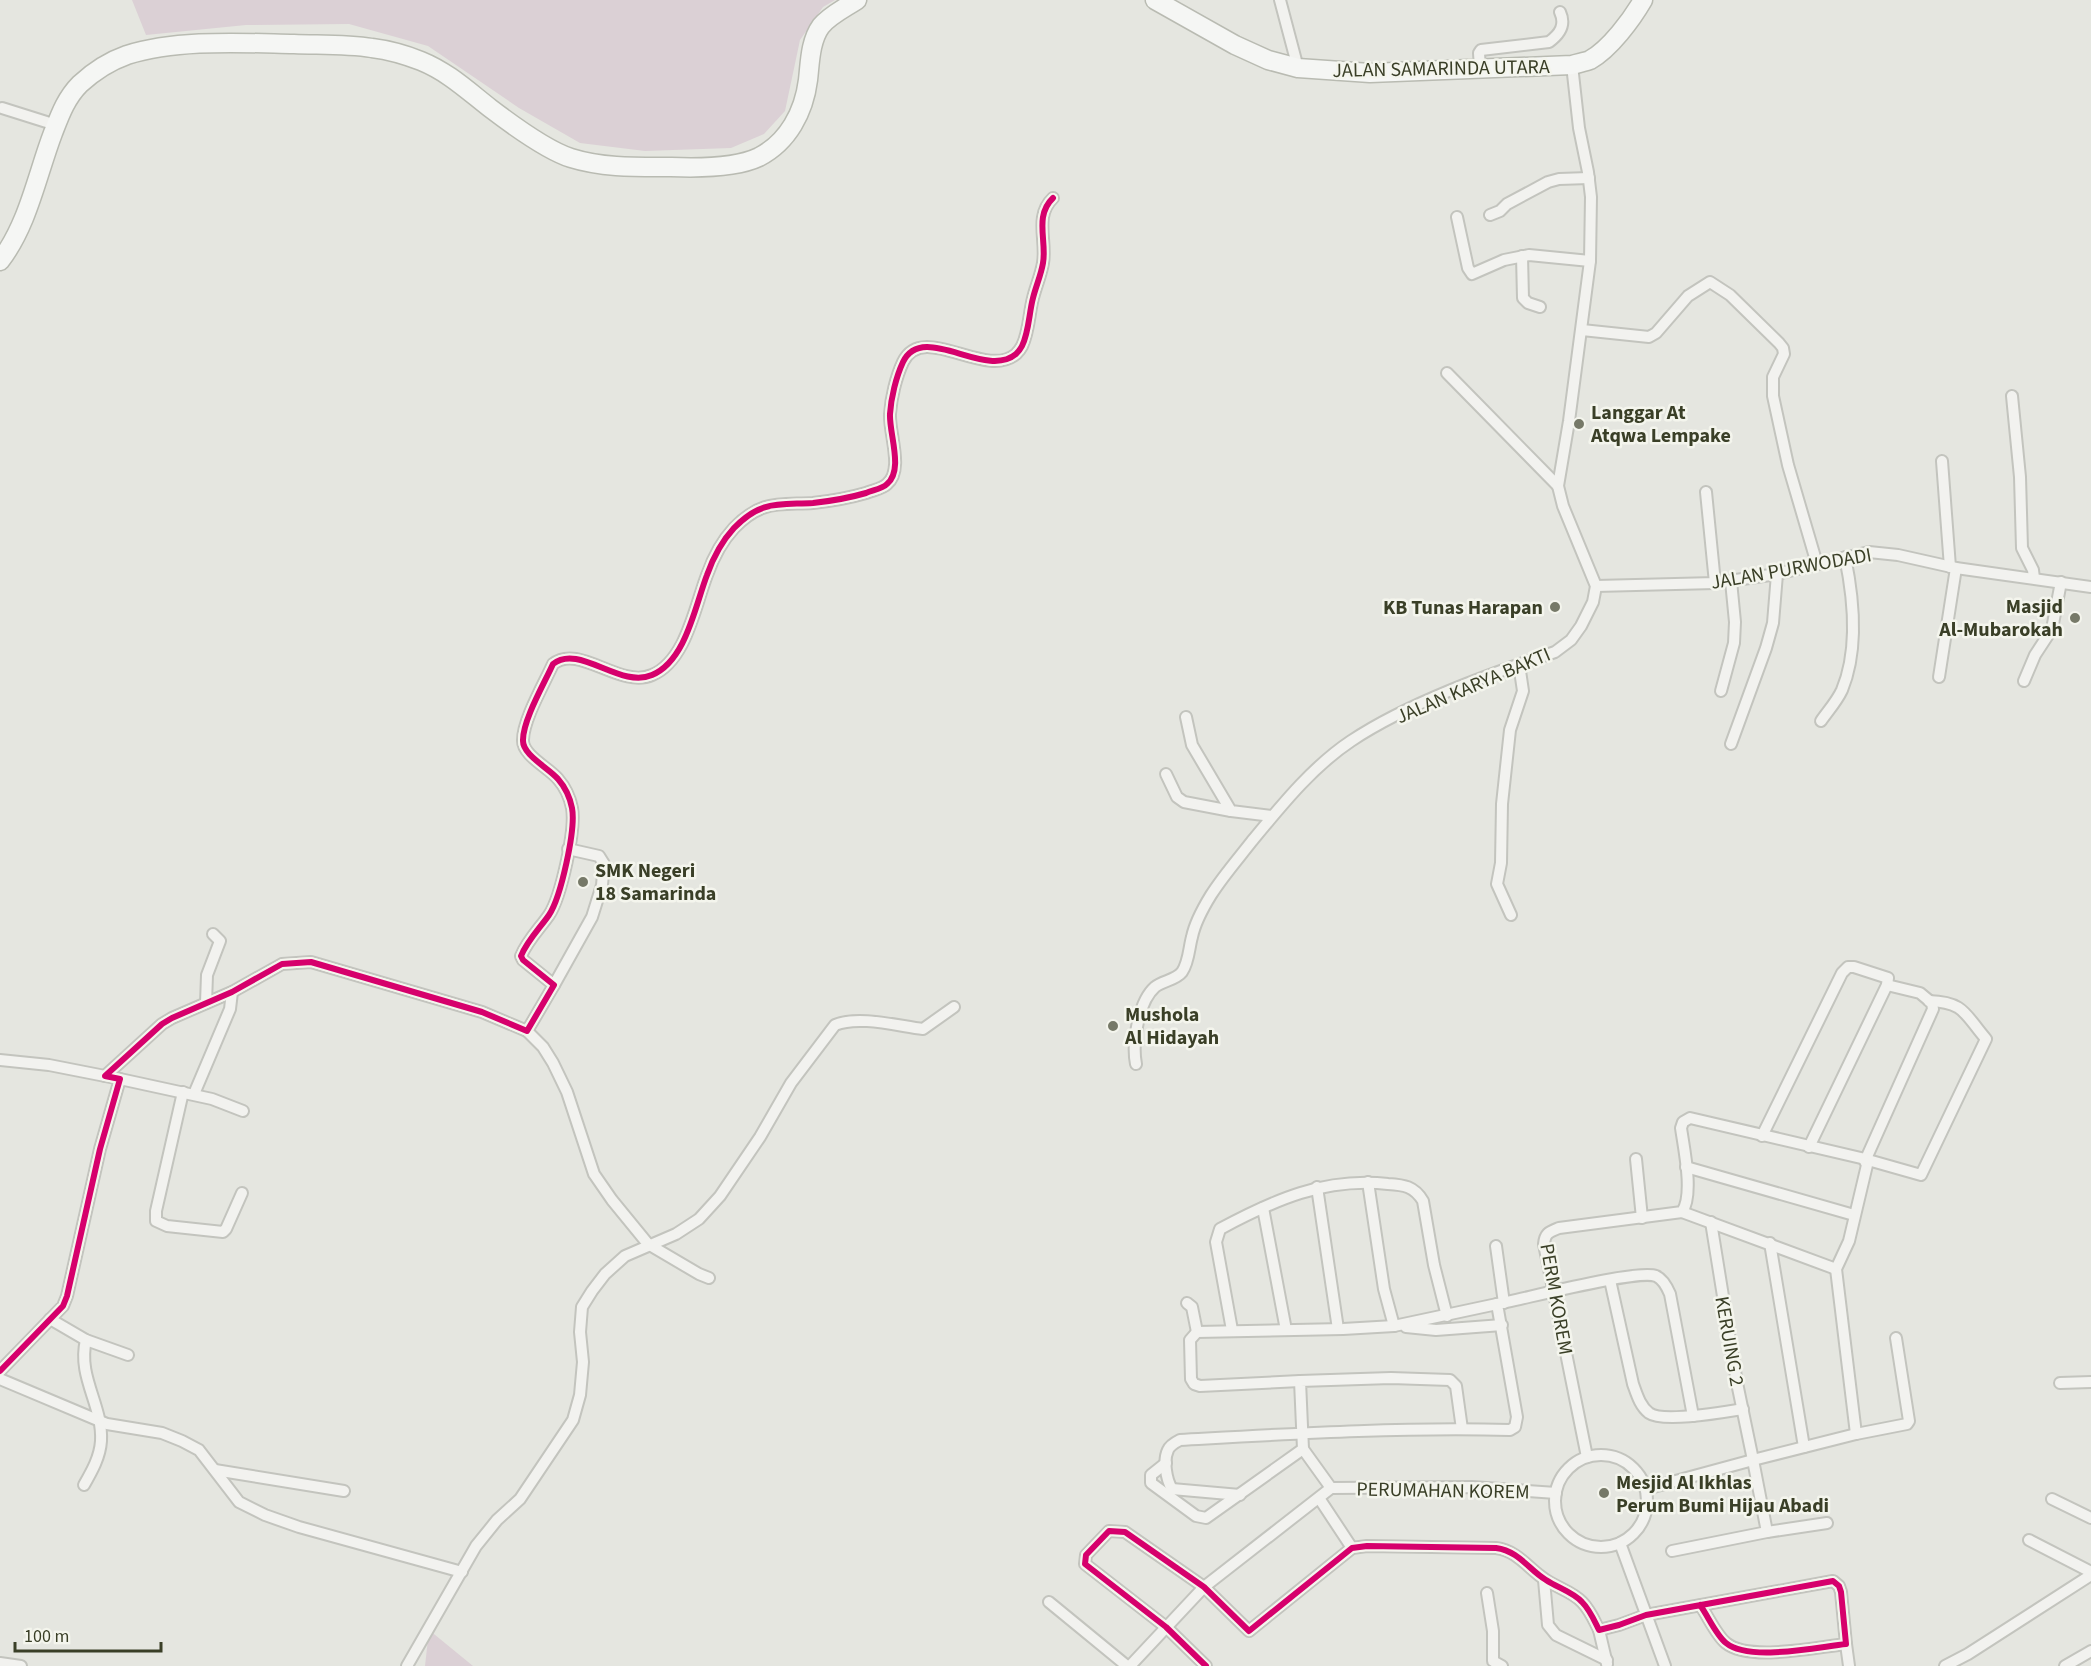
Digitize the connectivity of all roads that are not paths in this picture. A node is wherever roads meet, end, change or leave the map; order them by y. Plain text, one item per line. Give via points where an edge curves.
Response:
1 (857, 0) edge
2 (1155, 0) edge
3 (1280, 0) edge
4 (1643, 0) edge
5 (1560, 12) dead end
6 (1572, 65) junction
7 (1298, 68) junction
8 (1479, 69) junction
9 (2, 108) dead end
10 (56, 125) junction
11 (1589, 178) junction
12 (1053, 198) dead end
13 (1490, 215) dead end
14 (1457, 217) dead end
15 (1522, 256) junction
16 (0, 261) edge
17 (1590, 261) junction
18 (1540, 307) dead end
19 (1582, 330) junction
20 (1446, 373) dead end
21 (2012, 396) dead end
22 (1942, 462) dead end
23 (1558, 486) junction
24 (1706, 492) dead end
25 (1845, 557) junction
26 (1817, 564) junction
27 (1953, 567) junction
28 (1777, 574) junction
29 (2034, 578) junction
30 (1731, 581) junction
31 (2061, 582) junction
32 (1715, 583) junction
33 (1596, 586) junction
34 (2091, 587) edge
35 (1519, 664) junction
36 (1940, 677) dead end
37 (2024, 681) dead end
38 (1721, 691) dead end
39 (1186, 717) dead end
40 (1821, 721) dead end
41 (1731, 744) dead end
42 (1166, 774) dead end
43 (1231, 811) junction
44 (1272, 816) junction
45 (568, 849) junction
46 (1511, 915) dead end
47 (213, 934) dead end
48 (554, 985) junction
49 (1887, 985) junction
50 (232, 992) junction
51 (1929, 1001) junction
52 (206, 1003) junction
53 (954, 1007) dead end
54 (527, 1031) junction
55 (0, 1060) edge
56 (1136, 1065) dead end
57 (105, 1076) junction
58 (120, 1079) junction
59 (189, 1093) junction
60 (243, 1111) dead end
61 (1762, 1136) junction
62 (1809, 1147) junction
63 (1636, 1159) dead end
64 (1865, 1161) junction
65 (1686, 1167) junction
66 (1368, 1182) junction
67 (1317, 1187) junction
68 (242, 1193) dead end
69 (1263, 1208) junction
70 (1682, 1212) junction
71 (1854, 1215) junction
72 (1642, 1218) junction
73 (1711, 1222) junction
74 (1770, 1243) junction
75 (648, 1244) junction
76 (1496, 1246) dead end
77 (1836, 1269) junction
78 (709, 1278) dead end
79 (1610, 1280) junction
80 (1554, 1292) junction
81 (1187, 1303) dead end
82 (1501, 1303) junction
83 (1447, 1316) junction
84 (50, 1319) junction
85 (1396, 1325) junction
86 (1502, 1325) junction
87 (1338, 1329) junction
88 (1232, 1330) junction
89 (1286, 1330) junction
90 (1197, 1332) junction
91 (1896, 1338) dead end
92 (86, 1340) junction
93 (128, 1355) dead end
94 (0, 1371) edge
95 (0, 1379) edge
96 (1300, 1381) junction
97 (2091, 1382) edge
98 (2060, 1383) dead end
99 (1743, 1409) junction
100 (1693, 1416) junction
101 (100, 1421) junction
102 (1462, 1430) junction
103 (1302, 1432) junction
104 (1856, 1434) junction
105 (1804, 1447) junction
106 (1303, 1449) junction
107 (1587, 1457) junction
108 (1753, 1460) junction
109 (1166, 1463) junction
110 (215, 1470) junction
111 (84, 1485) dead end
112 (1331, 1488) junction
113 (1646, 1489) junction
114 (345, 1491) dead end
115 (1170, 1492) junction
116 (1556, 1493) junction
117 (1240, 1495) junction
118 (1319, 1498) junction
119 (2052, 1499) dead end
120 (2091, 1518) edge
121 (1827, 1523) dead end
122 (1767, 1532) junction
123 (2029, 1540) dead end
124 (1620, 1543) junction
125 (1352, 1548) junction
126 (1672, 1551) dead end
127 (462, 1572) junction
128 (2091, 1574) edge
129 (1545, 1580) junction
130 (1204, 1587) junction
131 (1487, 1593) dead end
132 (1049, 1602) dead end
133 (1706, 1604) junction
134 (1646, 1615) junction
135 (1166, 1627) junction
136 (1599, 1630) junction
137 (1846, 1644) junction
138 (2091, 1652) edge
139 (0, 1663) edge
140 (1607, 1663) edge
141 (1663, 1665) edge
142 (21, 1666) edge
143 (407, 1666) edge
144 (1129, 1666) edge
145 (1206, 1666) edge
146 (1502, 1666) edge
147 (1849, 1666) edge
148 (1945, 1666) edge
149 (2065, 1666) edge

1 - 10 highway via 831,17 818,32 810,57 805,98 789,132 758,157 740,162 694,168 625,167 568,157 526,133 443,71 398,54 347,45 199,44 125,56 82,82 70,95
2 - 7 highway, JALAN SAMARINDA UTARA via 1235,45
3 - 7 street
4 - 6 highway, JALAN SAMARINDA UTARA via 1602,51 1590,60
5 - 8 street via 1560,32 1549,42 1481,50
6 - 8 highway, JALAN SAMARINDA UTARA
6 - 11 street
7 - 8 highway, JALAN SAMARINDA UTARA via 1370,73
9 - 10 street
10 - 16 highway via 15,239
11 - 13 street via 1548,182
11 - 17 street
12 - 45 street via 1043,214 1043,262 1024,340 1017,353 1002,360 986,361 928,346 914,350 904,359 890,412 896,465 889,483 858,495 822,502 775,503 750,514 718,548 679,649 654,675 629,677 568,658 553,664 523,742 529,754 559,780 568,797 573,821
14 - 15 street via 1472,274
15 - 17 street
15 - 18 street via 1523,298
17 - 19 street
19 - 23 street
19 - 26 street via 1652,336 1688,296 1710,282 1730,295 1779,343 1784,354 1773,377 1773,396
20 - 23 street
21 - 29 street via 2022,548
22 - 27 street
23 - 33 street
24 - 32 street
25 - 26 street, JALAN PURWODADI
25 - 27 street, JALAN PURWODADI via 1876,552
25 - 40 street via 1852,607 1851,660 1839,697
26 - 28 street, JALAN PURWODADI
27 - 29 street, JALAN PURWODADI
27 - 36 street
28 - 30 street, JALAN PURWODADI
28 - 41 street via 1773,623
29 - 31 street, JALAN PURWODADI
30 - 32 street, JALAN PURWODADI
30 - 38 street via 1734,643
31 - 34 street, JALAN PURWODADI
31 - 37 street via 2052,629
32 - 33 street, JALAN PURWODADI
33 - 35 street, JALAN KARYA BAKTI via 1593,602 1571,640 1555,652
35 - 44 street, JALAN KARYA BAKTI via 1425,702 1351,741 1323,763
35 - 46 street via 1523,690 1510,730 1497,884
39 - 43 street via 1192,745
42 - 43 street via 1177,797 1184,802
43 - 44 street
44 - 56 street, JALAN KARYA BAKTI via 1210,897 1195,927 1182,972 1154,988 1142,1010 1134,1041
45 - 48 street via 551,913 521,956
45 - 48 street via 599,856 604,864 602,885 592,916
47 - 52 street via 220,941 207,975
48 - 54 street
49 - 51 street via 1920,993
49 - 61 street via 1888,978 1854,967 1842,973
49 - 62 street
50 - 52 street
50 - 54 street via 282,964 311,962 482,1012
50 - 59 street via 230,1009
51 - 64 street via 1933,1009
51 - 64 street via 1944,1001 1964,1009 1986,1039 1921,1175
52 - 57 street via 162,1024
53 - 75 street via 923,1029 843,1021 835,1025 791,1083 720,1196 699,1219
54 - 75 street via 543,1047 567,1092 594,1174
55 - 57 street
57 - 58 street
58 - 59 street
58 - 84 street via 67,1296
59 - 60 street
59 - 68 street via 156,1221 167,1226 223,1232
61 - 62 street
61 - 65 street via 1690,1118 1681,1128
62 - 64 street
63 - 72 street
64 - 71 street
65 - 70 street via 1687,1200
65 - 71 street
66 - 67 street
66 - 83 street via 1411,1187 1423,1201
66 - 85 street via 1384,1288
67 - 69 street
67 - 87 street
69 - 88 street via 1220,1229 1216,1238
69 - 89 street
70 - 72 street, PERM KOREM
70 - 73 street
71 - 77 street via 1849,1240
72 - 80 street, PERM KOREM via 1548,1232 1544,1244
73 - 74 street
73 - 99 street, KERUING 2
74 - 77 street
74 - 105 street
75 - 78 street
75 - 127 street via 625,1256 605,1274 582,1307 584,1362 573,1420 527,1489 476,1546
76 - 82 street
77 - 104 street
79 - 80 street
79 - 100 street via 1639,1400 1650,1414 1660,1417
79 - 100 street via 1649,1275 1662,1280 1670,1294
80 - 82 street
80 - 107 street, PERM KOREM
81 - 90 street via 1192,1307
82 - 83 street
82 - 86 street
83 - 85 street
84 - 92 street
84 - 94 street
85 - 86 street via 1436,1330
85 - 87 street
86 - 102 street via 1517,1422 1510,1430
87 - 89 street
88 - 89 street
88 - 90 street
90 - 96 street via 1190,1340 1194,1384
91 - 104 street via 1909,1421 1904,1426
92 - 93 street
92 - 101 street via 83,1364
95 - 101 street
96 - 102 street via 1450,1380 1456,1386
96 - 103 street
97 - 98 street
99 - 100 street
99 - 108 street, KERUING 2
101 - 110 street via 162,1433 199,1450
101 - 111 street via 99,1452
102 - 103 street
103 - 106 street
103 - 109 street via 1179,1440 1168,1449
104 - 105 street
105 - 108 street
106 - 112 street, PERUMAHAN KOREM
106 - 117 street
107 - 113 street via 1616,1458 1639,1475
107 - 116 street via 1572,1465 1561,1478
108 - 113 street
108 - 122 street, KERUING 2
109 - 115 street
109 - 115 street via 1150,1479 1153,1485
110 - 114 street
110 - 127 street via 239,1502 265,1515
112 - 116 street, PERUMAHAN KOREM via 1472,1487
112 - 118 street, PERUMAHAN KOREM
113 - 124 street via 1643,1520 1634,1534
115 - 117 street
115 - 117 street via 1196,1516 1206,1518
116 - 124 street via 1556,1510 1573,1537 1588,1545
118 - 125 street
118 - 130 street, PERUMAHAN KOREM
119 - 120 street
121 - 122 street
122 - 126 street
123 - 128 street
124 - 134 street
125 - 129 street via 1505,1549
125 - 130 street via 1249,1631
127 - 143 street
128 - 148 street
129 - 136 street via 1583,1602
129 - 140 street via 1551,1631
130 - 135 street, PERUMAHAN KOREM
130 - 135 street via 1125,1532 1109,1531 1086,1556 1084,1564
131 - 146 street via 1493,1661
132 - 144 street
133 - 134 street
133 - 137 street via 1725,1643 1743,1652
133 - 137 street via 1833,1581 1841,1592
134 - 136 street
134 - 141 street
135 - 144 street, PERUMAHAN KOREM
135 - 145 street
136 - 140 street
137 - 147 street
138 - 149 street
139 - 142 street

